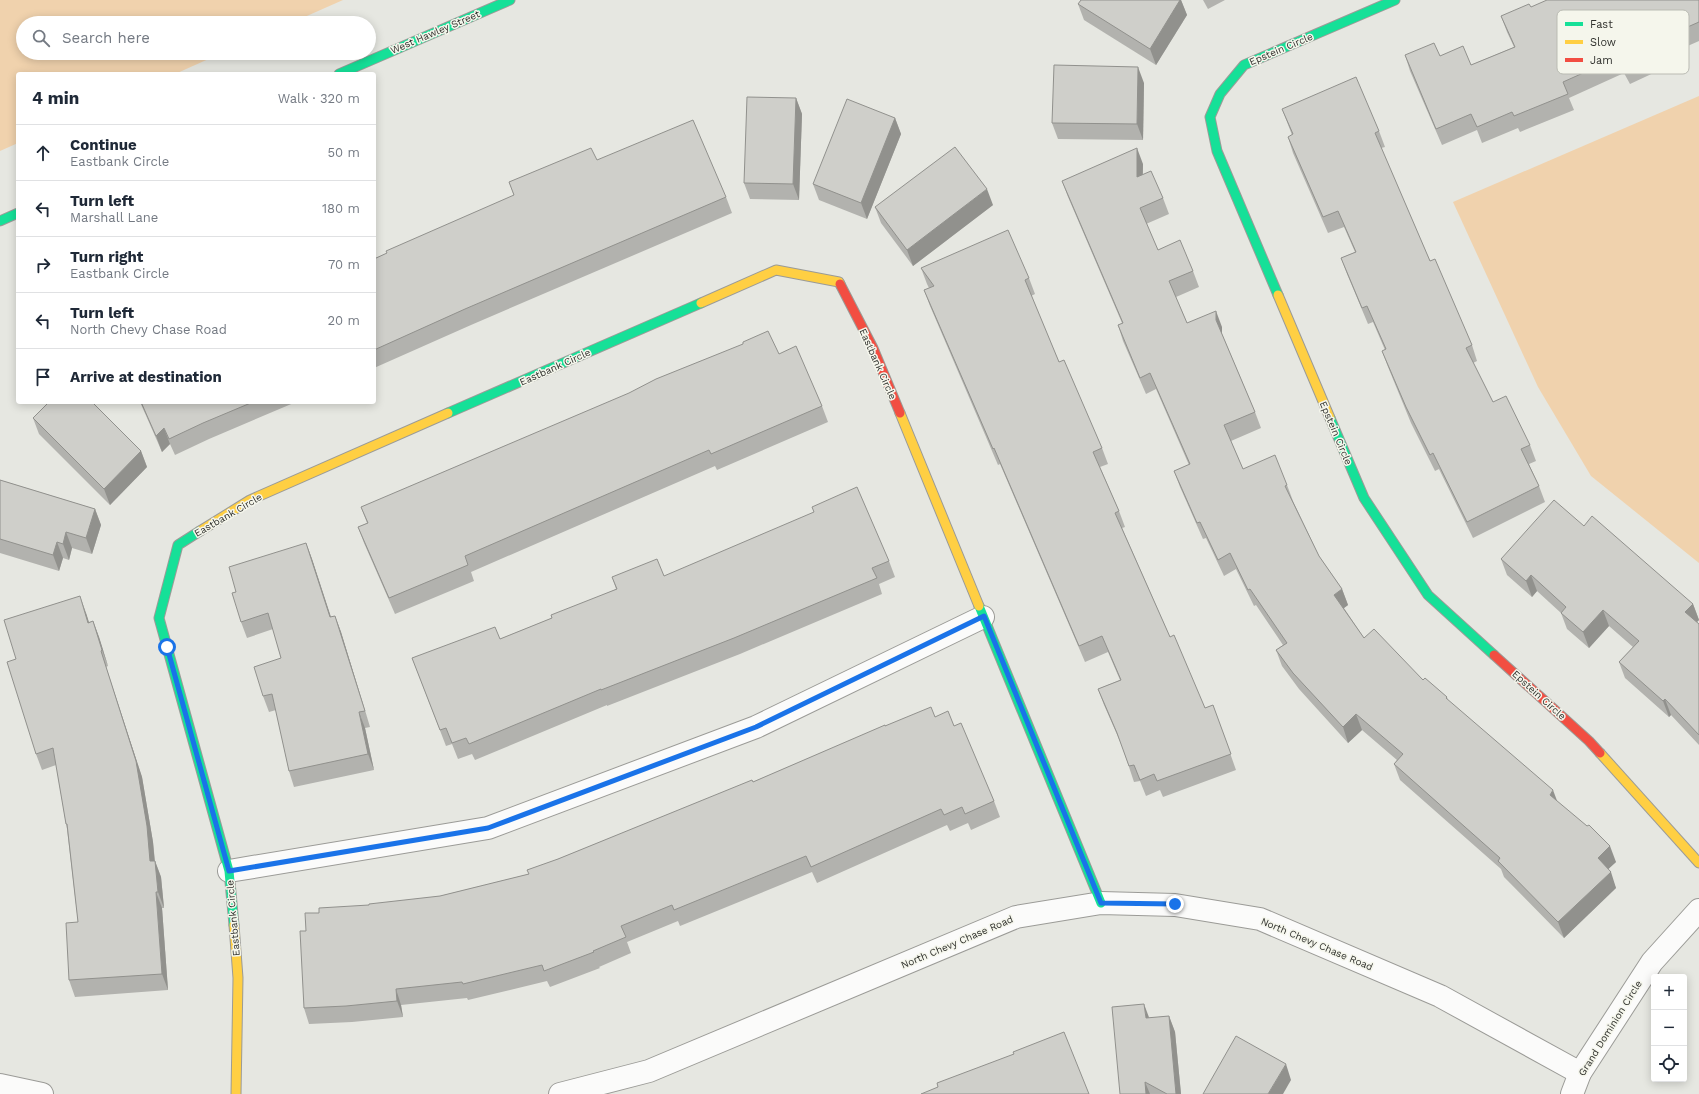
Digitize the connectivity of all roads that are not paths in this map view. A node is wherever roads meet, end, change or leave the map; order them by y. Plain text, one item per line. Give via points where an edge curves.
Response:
1 (510, 0) edge
2 (1395, 0) edge
3 (376, 58) edge
4 (371, 60) edge
5 (344, 72) edge
6 (16, 214) edge
7 (0, 220) edge
8 (984, 616) junction
9 (1699, 863) edge
10 (229, 871) junction
11 (1101, 903) junction
12 (1699, 910) edge
13 (1580, 1073) junction
14 (0, 1085) edge
15 (42, 1094) edge
16 (236, 1094) edge
17 (560, 1094) edge
18 (1572, 1094) edge

1 - 3 street, West Hawley Street
2 - 9 street, Epstein Circle via 1244,65 1220,94 1210,117 1217,151 1364,498 1428,595 1590,741
4 - 5 street, West Hawley Street
6 - 7 street
8 - 10 street via 756,727 488,828
8 - 10 street, Eastbank Circle via 873,348 839,282 776,270 250,500 178,545 159,618
8 - 11 street, Eastbank Circle
10 - 16 street, Eastbank Circle via 238,978
11 - 13 street, North Chevy Chase Road via 1175,904 1260,919 1440,996
11 - 17 street, North Chevy Chase Road via 1016,917 648,1071
12 - 13 street, Grand Dominion Circle via 1652,962
13 - 18 street, Grand Dominion Circle
14 - 15 street

